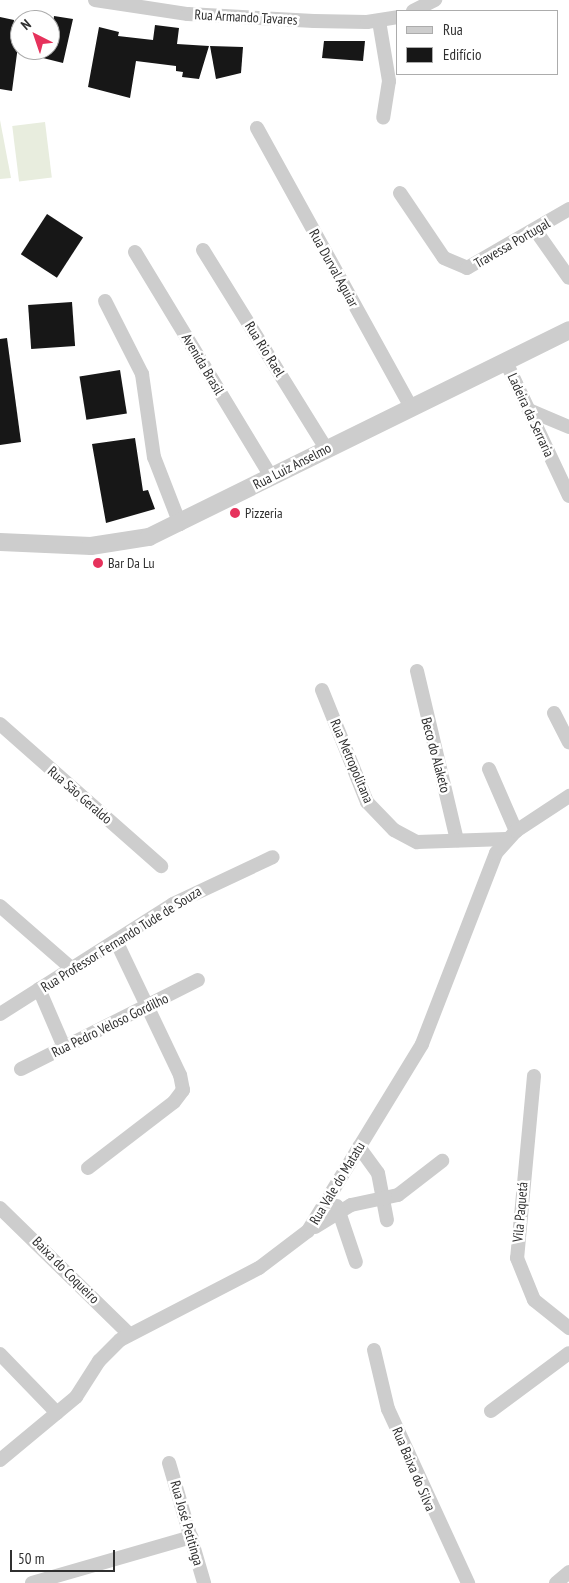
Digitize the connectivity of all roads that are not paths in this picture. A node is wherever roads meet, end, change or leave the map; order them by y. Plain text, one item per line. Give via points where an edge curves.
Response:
1 (94, 0) edge
2 (435, 0) edge
3 (415, 10) edge
4 (396, 17) edge
5 (379, 21) junction
6 (383, 118) dead end
7 (257, 128) dead end
8 (400, 193) dead end
9 (569, 209) edge
10 (536, 232) junction
11 (203, 250) dead end
12 (136, 252) dead end
13 (569, 278) edge
14 (105, 301) dead end
15 (569, 330) edge
16 (506, 362) junction
17 (411, 407) junction
18 (531, 411) junction
19 (569, 427) edge
20 (326, 448) junction
21 (271, 477) junction
22 (569, 496) edge
23 (180, 524) junction
24 (0, 542) edge
25 (417, 670) dead end
26 (322, 690) dead end
27 (554, 713) dead end
28 (0, 724) edge
29 (569, 742) edge
30 (489, 769) dead end
31 (569, 796) edge
32 (511, 835) junction
33 (457, 840) junction
34 (273, 857) dead end
35 (161, 866) dead end
36 (0, 906) edge
37 (116, 940) junction
38 (71, 968) junction
39 (198, 980) dead end
40 (39, 989) junction
41 (146, 1007) junction
42 (0, 1014) edge
43 (64, 1047) junction
44 (21, 1069) dead end
45 (534, 1076) dead end
46 (359, 1146) junction
47 (442, 1161) dead end
48 (88, 1168) dead end
49 (332, 1197) junction
50 (385, 1199) junction
51 (0, 1208) edge
52 (340, 1212) junction
53 (387, 1220) dead end
54 (308, 1231) junction
55 (356, 1262) dead end
56 (569, 1328) edge
57 (129, 1334) junction
58 (374, 1350) dead end
59 (569, 1353) edge
60 (0, 1354) edge
61 (491, 1411) dead end
62 (57, 1413) junction
63 (0, 1460) edge
64 (169, 1463) dead end
65 (191, 1537) junction
66 (569, 1572) edge
67 (32, 1583) edge
68 (204, 1583) edge
69 (468, 1583) edge
70 (556, 1583) edge

1 - 5 street, Rua Armando Tavares via 188,14
2 - 3 street
4 - 5 street, Rua Armando Tavares
5 - 6 street via 388,81
7 - 17 street, Rua Durval Aguiar
8 - 10 street, Travessa Portugal via 435,248 454,265 477,266
9 - 10 street, Travessa Portugal
10 - 13 street
11 - 20 street, Rua Rio Rael
12 - 21 street, Avenida Brasil
14 - 23 street via 142,374 154,457
15 - 16 street, Rua Luiz Anselmo
16 - 17 street, Rua Luiz Anselmo
16 - 18 street, Ladeira da Serraria
17 - 20 street, Rua Luiz Anselmo
18 - 19 street
18 - 22 street, Ladeira da Serraria
20 - 21 street, Rua Luiz Anselmo
21 - 23 street, Rua Luiz Anselmo
23 - 24 street, Rua Luiz Anselmo via 116,545
25 - 33 street, Beco do Alaketo
26 - 33 street, Rua Metropolitana via 367,802 380,819 417,842
27 - 29 street
28 - 35 street, Rua Sāo Geraldo
30 - 32 street
31 - 32 street
32 - 33 street, Rua Metropolitana
32 - 46 street, Rua Vale do Matatu via 491,862 422,1044
34 - 37 street, Rua Professor Fernando Tude de Souza via 180,900
36 - 38 street
37 - 38 street, Rua Professor Fernando Tude de Souza
37 - 41 street
38 - 40 street, Rua Professor Fernando Tude de Souza
39 - 41 street, Rua Pedro Veloso Gordilho
40 - 42 street, Rua Professor Fernando Tude de Souza
40 - 43 street
41 - 43 street, Rua Pedro Veloso Gordilho
41 - 48 street via 183,1083 174,1102
43 - 44 street, Rua Pedro Veloso Gordilho
45 - 56 street, Vila Paquetá via 517,1258 534,1300
46 - 49 street, Rua Vale do Matatu
46 - 50 street via 374,1164
47 - 50 street via 408,1190
49 - 52 street
49 - 54 street, Rua Vale do Matatu
50 - 52 street via 351,1205
50 - 53 street
51 - 57 street, Baixa do Coqueiro
52 - 54 street
52 - 55 street
54 - 57 street, Rua Vale do Matatu via 259,1268
57 - 62 street, Rua Vale do Matatu via 108,1350 76,1397
58 - 69 street, Rua Baixa do Silva via 395,1426
59 - 61 street
60 - 62 street
62 - 63 street, Rua Vale do Matatu
64 - 65 street, Rua José Petitinga
65 - 67 street
65 - 68 street, Rua José Petitinga
66 - 70 street

